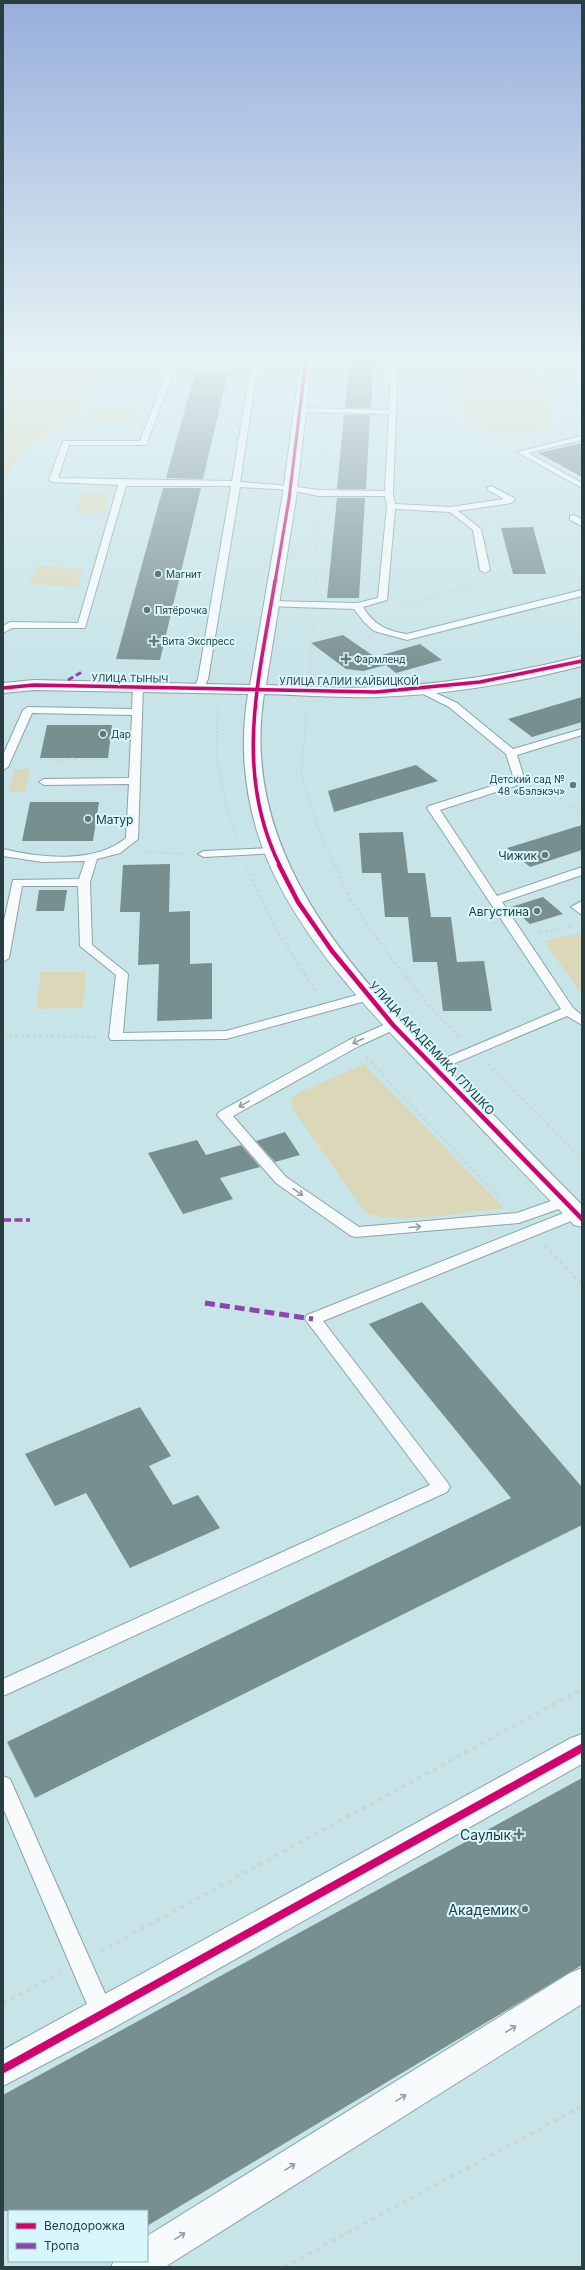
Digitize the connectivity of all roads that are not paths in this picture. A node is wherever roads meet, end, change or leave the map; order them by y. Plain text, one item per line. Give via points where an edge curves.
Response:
1 (58, 465) edge
2 (239, 465) edge
3 (292, 465) edge
4 (390, 465) edge
5 (544, 465) edge
6 (123, 483) junction
7 (236, 484) junction
8 (582, 486) edge
9 (290, 488) junction
10 (491, 488) dead end
11 (389, 494) junction
12 (391, 506) junction
13 (452, 510) junction
14 (573, 518) road end
15 (582, 523) edge
16 (485, 570) road end
17 (582, 593) edge
18 (270, 604) junction
19 (357, 606) junction
20 (3, 630) edge
21 (582, 661) edge
22 (138, 687) junction
23 (3, 688) edge
24 (199, 688) junction
25 (257, 690) junction
26 (423, 690) junction
27 (137, 712) junction
28 (582, 732) edge
29 (511, 753) junction
30 (3, 767) edge
31 (134, 781) junction
32 (44, 782) road end
33 (274, 851) junction
34 (3, 852) edge
35 (204, 854) road end
36 (92, 856) junction
37 (582, 871) edge
38 (84, 882) junction
39 (494, 901) junction
40 (582, 905) edge
41 (582, 911) edge
42 (3, 958) edge
43 (368, 996) junction
44 (568, 1011) junction
45 (582, 1021) edge
46 (394, 1025) junction
47 (434, 1068) junction
48 (574, 1211) edge
49 (3, 1688) edge
50 (582, 1748) edge
51 (3, 1785) edge
52 (582, 1985) edge
53 (103, 2015) junction
54 (3, 2069) edge
55 (148, 2256) edge

1 - 6 lane via 53,480
2 - 7 lane
3 - 9 street, УЛИЦА АКАДЕМИКА ГЛУШКО
4 - 11 lane
5 - 8 lane
6 - 7 lane
6 - 20 lane via 82,626 10,626
7 - 9 lane
7 - 24 lane via 203,678
9 - 11 lane via 319,493
9 - 18 street, УЛИЦА АКАДЕМИКА ГЛУШКО
10 - 13 lane via 511,500
11 - 12 lane
12 - 13 lane
12 - 19 lane via 382,600
13 - 16 lane via 477,529
14 - 15 lane
17 - 19 lane via 407,637 384,634 368,623
18 - 19 lane
18 - 25 street, УЛИЦА АКАДЕМИКА ГЛУШКО
21 - 26 street, УЛИЦА ГАЛИИ КАЙБИЦКОЙ via 500,679
22 - 23 street, УЛИЦА ТЫНЫЧ via 34,685
22 - 24 street, УЛИЦА ТЫНЫЧ
22 - 27 lane
24 - 25 street, УЛИЦА ТЫНЫЧ
25 - 26 street, УЛИЦА ГАЛИИ КАЙБИЦКОЙ
25 - 33 street, УЛИЦА АКАДЕМИКА ГЛУШКО via 253,713 252,764 259,807
26 - 29 lane via 453,705
27 - 30 lane via 28,710
27 - 31 lane
28 - 29 lane
29 - 39 lane via 520,781 433,808
31 - 32 lane
31 - 36 lane via 132,839 115,851
33 - 35 lane
33 - 43 street, УЛИЦА АКАДЕМИКА ГЛУШКО via 298,902
34 - 36 lane via 14,857 78,859
36 - 38 lane
37 - 39 lane
38 - 42 lane via 17,883
38 - 43 lane via 86,946 122,974 116,1037 226,1035
39 - 44 lane
40 - 41 lane via 577,907
43 - 46 street, УЛИЦА АКАДЕМИКА ГЛУШКО
44 - 45 lane
44 - 47 lane
46 - 47 street, УЛИЦА АКАДЕМИКА ГЛУШКО
46 -> 48 lane via 354,1043 224,1115 281,1180 356,1232
47 - 48 street, УЛИЦА АКАДЕМИКА ГЛУШКО
48 - 49 lane via 313,1319 440,1487
50 - 53 street
51 - 53 lane
55 -> 52 street
53 - 54 street

